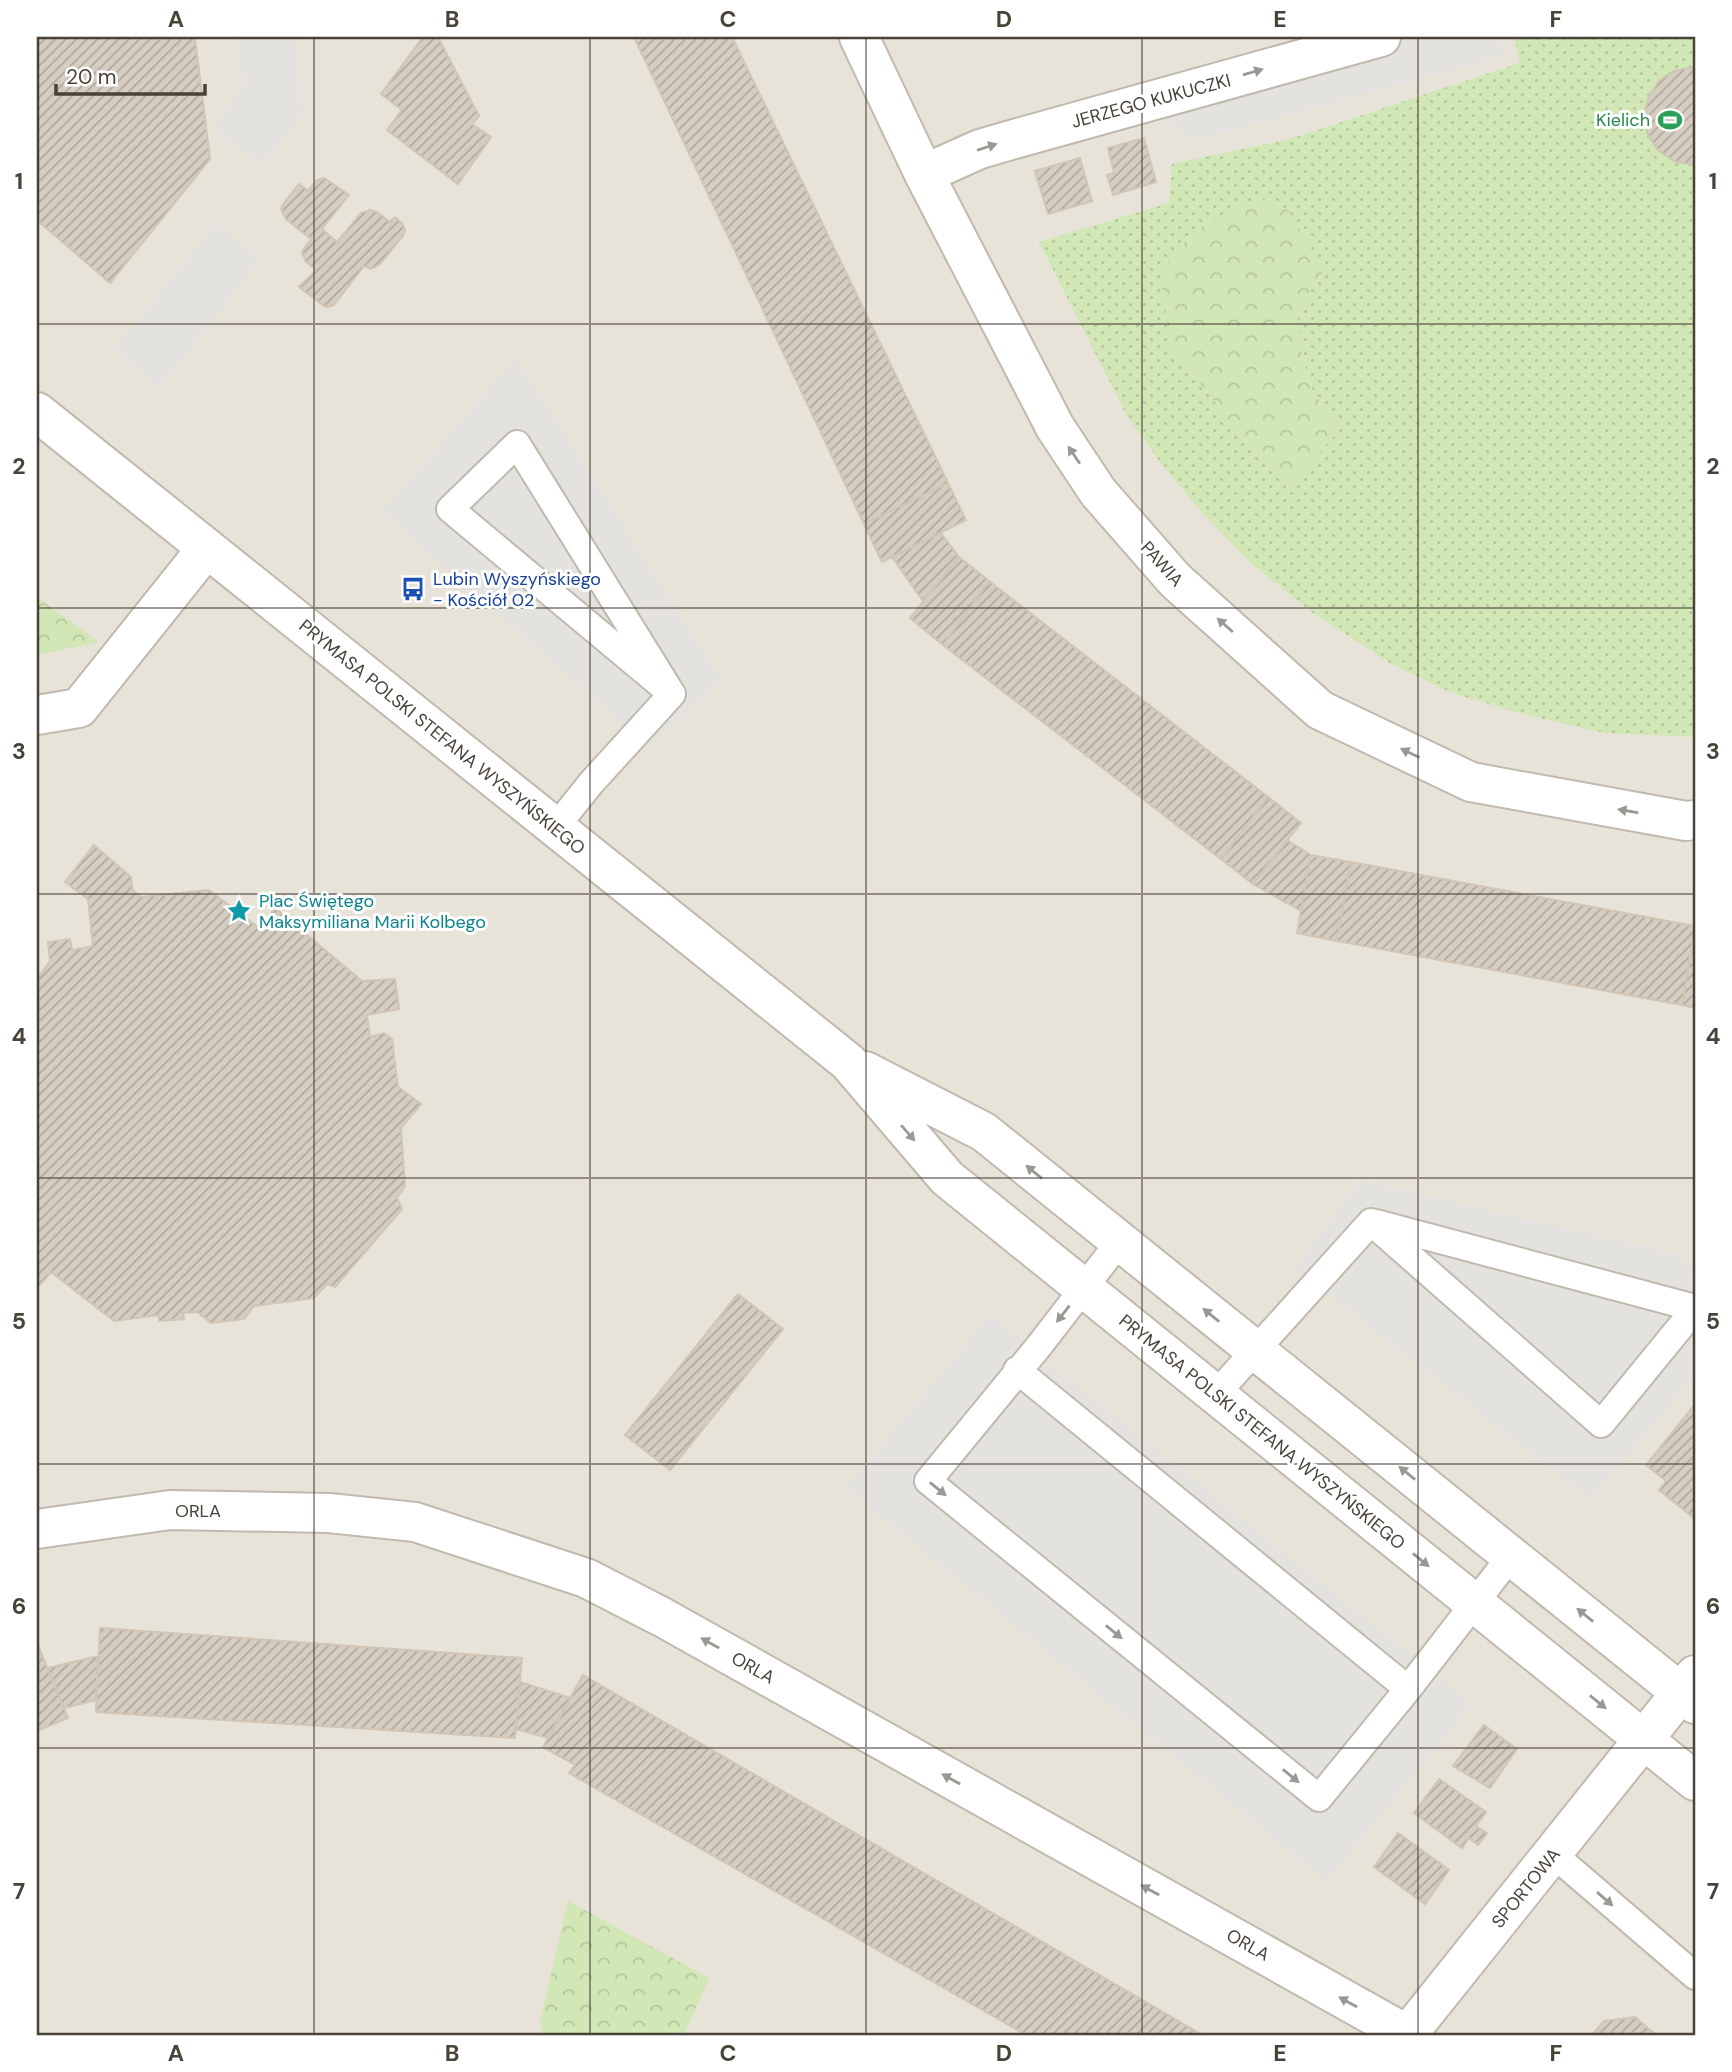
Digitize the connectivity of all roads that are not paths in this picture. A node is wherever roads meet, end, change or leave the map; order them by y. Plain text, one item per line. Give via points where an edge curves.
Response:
1 (859, 37) edge
2 (1381, 37) edge
3 (924, 174) junction
4 (37, 412) edge
5 (207, 548) junction
6 (671, 694) junction
7 (37, 715) edge
8 (1695, 820) edge
9 (555, 828) junction
10 (848, 1062) junction
11 (1371, 1222) junction
12 (1120, 1241) junction
13 (1084, 1287) junction
14 (1695, 1309) edge
15 (1254, 1350) junction
16 (1017, 1370) junction
17 (1216, 1394) junction
18 (37, 1529) edge
19 (1511, 1556) junction
20 (1474, 1603) junction
21 (1408, 1689) junction
22 (1691, 1691) edge
23 (1644, 1740) junction
24 (1695, 1781) edge
25 (1553, 1854) junction
26 (1695, 1976) edge
27 (1407, 2035) edge

1 - 3 street, PAWIA
3 -> 2 street, JERZEGO KUKUCZKI via 980,149
8 -> 3 street, PAWIA via 1471,782 1320,710 1175,580 1098,492 1055,427
4 - 5 street, PRYMASA POLSKI STEFANA WYSZYŃSKIEGO
5 - 7 street via 79,708
5 - 9 street, PRYMASA POLSKI STEFANA WYSZYŃSKIEGO
6 - 6 lane via 598,575 517,444 450,509
6 - 9 lane
9 - 10 street, PRYMASA POLSKI STEFANA WYSZYŃSKIEGO
12 -> 10 street, PRYMASA POLSKI STEFANA WYSZYŃSKIEGO via 984,1132
10 -> 13 street, PRYMASA POLSKI STEFANA WYSZYŃSKIEGO via 947,1178
11 - 14 lane
11 - 14 lane via 1601,1424
11 - 15 lane
12 - 13 lane
15 -> 12 street, PRYMASA POLSKI STEFANA WYSZYŃSKIEGO
13 -> 16 lane
13 - 17 street, PRYMASA POLSKI STEFANA WYSZYŃSKIEGO
15 - 17 lane
19 -> 15 street, PRYMASA POLSKI STEFANA WYSZYŃSKIEGO
16 - 21 lane
16 -> 21 lane via 928,1480 1319,1798
17 -> 20 street, PRYMASA POLSKI STEFANA WYSZYŃSKIEGO
27 -> 18 street, ORLA via 662,1616 586,1578 415,1522 328,1513 170,1510
19 - 20 lane
22 -> 19 street, PRYMASA POLSKI STEFANA WYSZYŃSKIEGO
20 - 21 lane
20 -> 23 street, PRYMASA POLSKI STEFANA WYSZYŃSKIEGO
22 - 23 street
23 - 24 street, PRYMASA POLSKI STEFANA WYSZYŃSKIEGO
23 - 25 street, SPORTOWA
25 -> 26 lane
25 - 27 street, SPORTOWA

